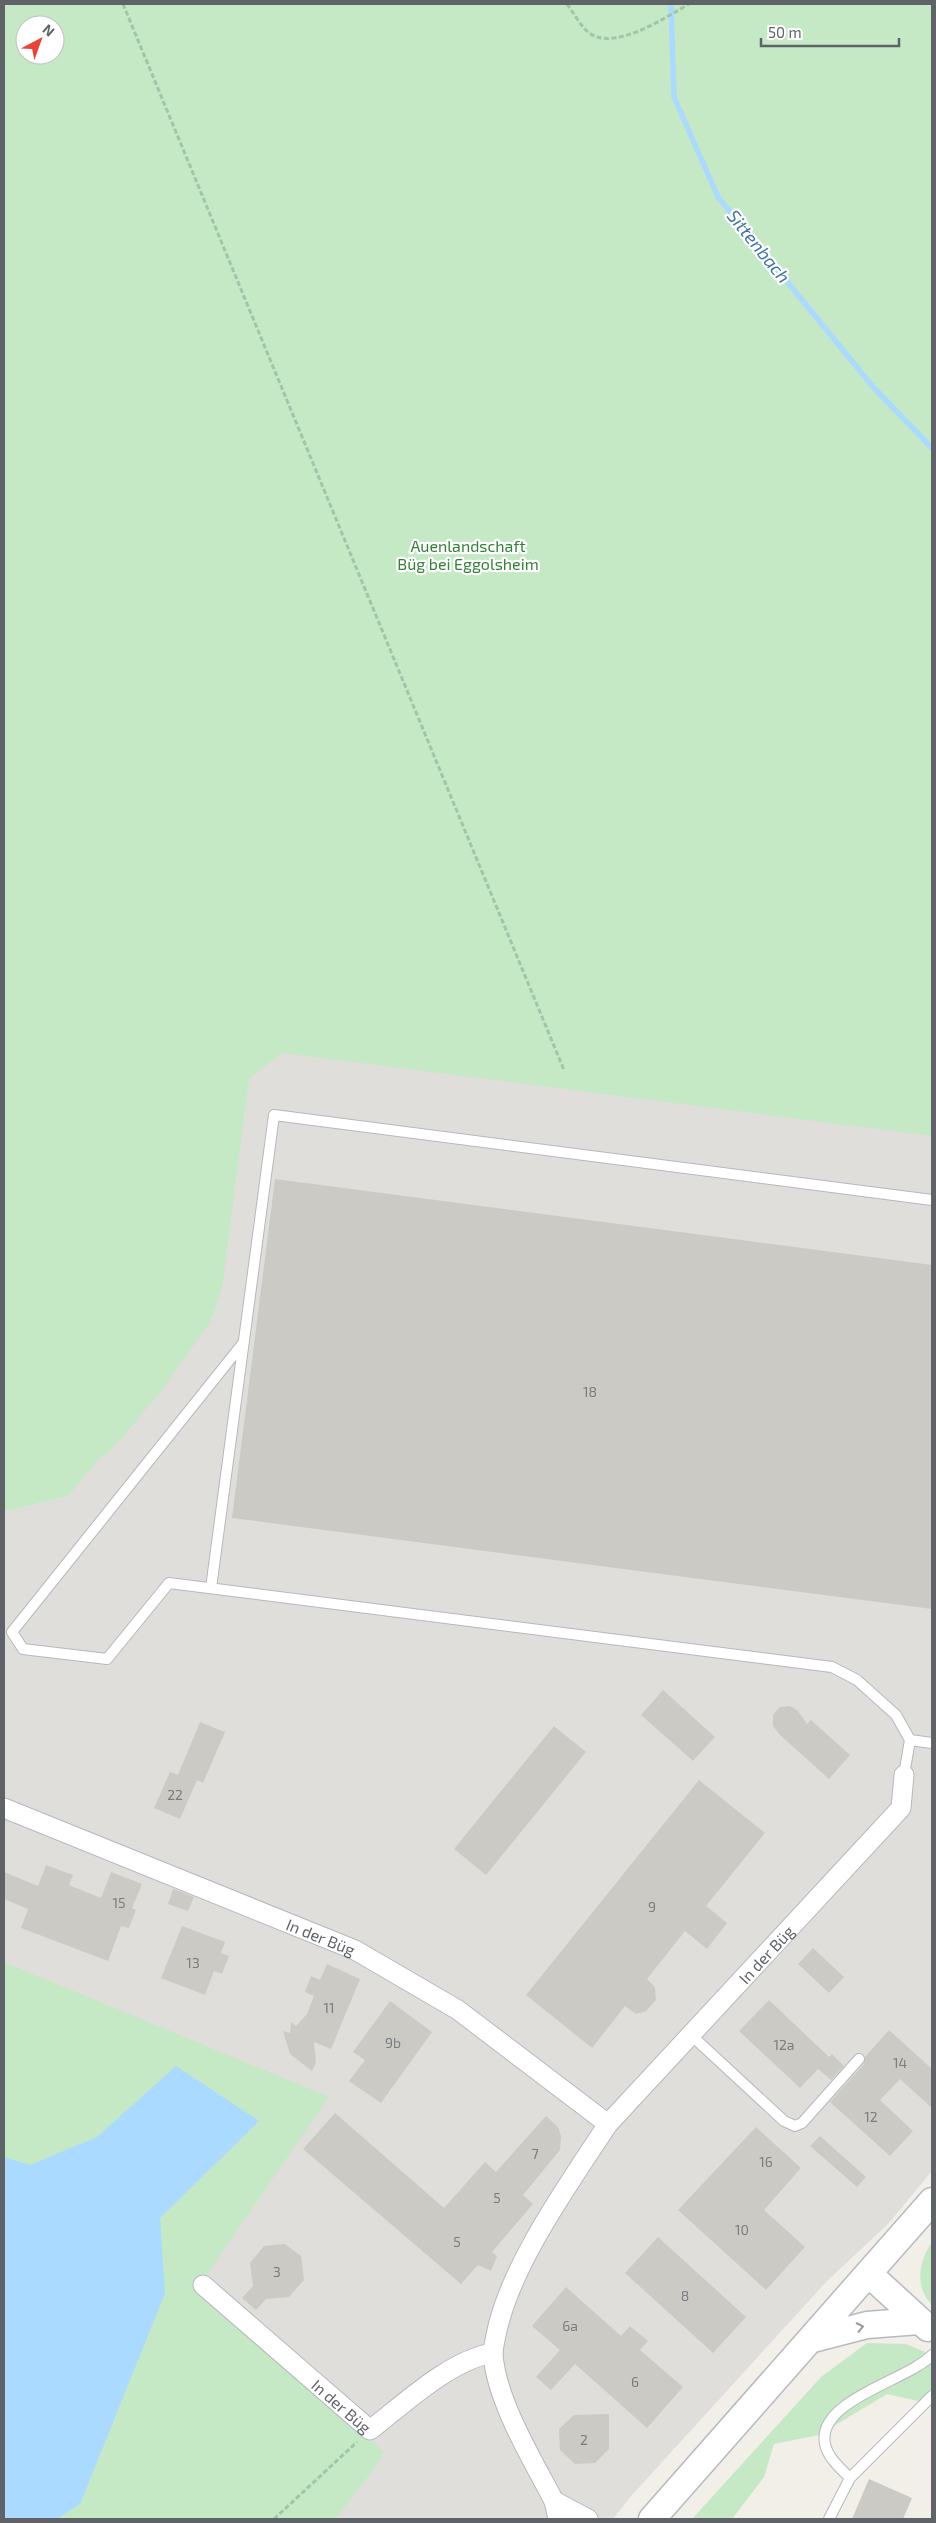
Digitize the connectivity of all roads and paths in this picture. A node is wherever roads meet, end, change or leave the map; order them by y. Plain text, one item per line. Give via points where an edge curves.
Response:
1 (123, 4) edge
2 (567, 4) edge
3 (688, 4) edge
4 (564, 1070) dead end
5 (932, 1200) edge
6 (244, 1342) junction
7 (211, 1588) junction
8 (910, 1740) junction
9 (932, 1743) edge
10 (904, 1775) joint
11 (4, 1808) edge
12 (690, 2034) junction
13 (859, 2058) dead end
14 (608, 2124) junction
15 (932, 2201) edge
16 (869, 2274) junction
17 (202, 2285) dead end
18 (926, 2326) edge
19 (813, 2339) junction
20 (493, 2352) junction
21 (932, 2355) edge
22 (932, 2396) edge
23 (370, 2430) junction
24 (850, 2478) junction
25 (554, 2501) junction
26 (274, 2519) edge
27 (558, 2519) edge
28 (588, 2519) edge
29 (652, 2519) edge
30 (829, 2519) edge

1 - 4 path
2 - 3 path via 589,33 612,40 655,24
5 - 6 lane via 274,1115
6 - 7 lane
6 - 7 lane via 12,1632 23,1649 107,1659 169,1583
7 - 8 lane via 832,1667 875,1694 896,1715
8 - 9 lane
8 - 10 lane
10 - 12 street, In der Büg via 901,1808
11 - 14 street, In der Büg via 355,1950 458,2010
12 - 13 lane via 784,2121 795,2126 802,2123
12 - 14 street, In der Büg
14 - 20 street, In der Büg via 527,2255 505,2304
15 - 16 main road
16 - 18 main road
16 - 19 main road
17 - 23 street, In der Büg
19 -> 18 main road via 867,2325
19 - 29 main road
20 - 23 street, In der Büg via 476,2356 447,2373
20 - 25 street, In der Büg via 501,2390
21 - 24 lane via 916,2368 852,2400 826,2426 825,2444 833,2461
22 - 24 lane
23 - 26 path
24 - 30 lane
25 - 27 street, In der Büg
25 - 28 street

